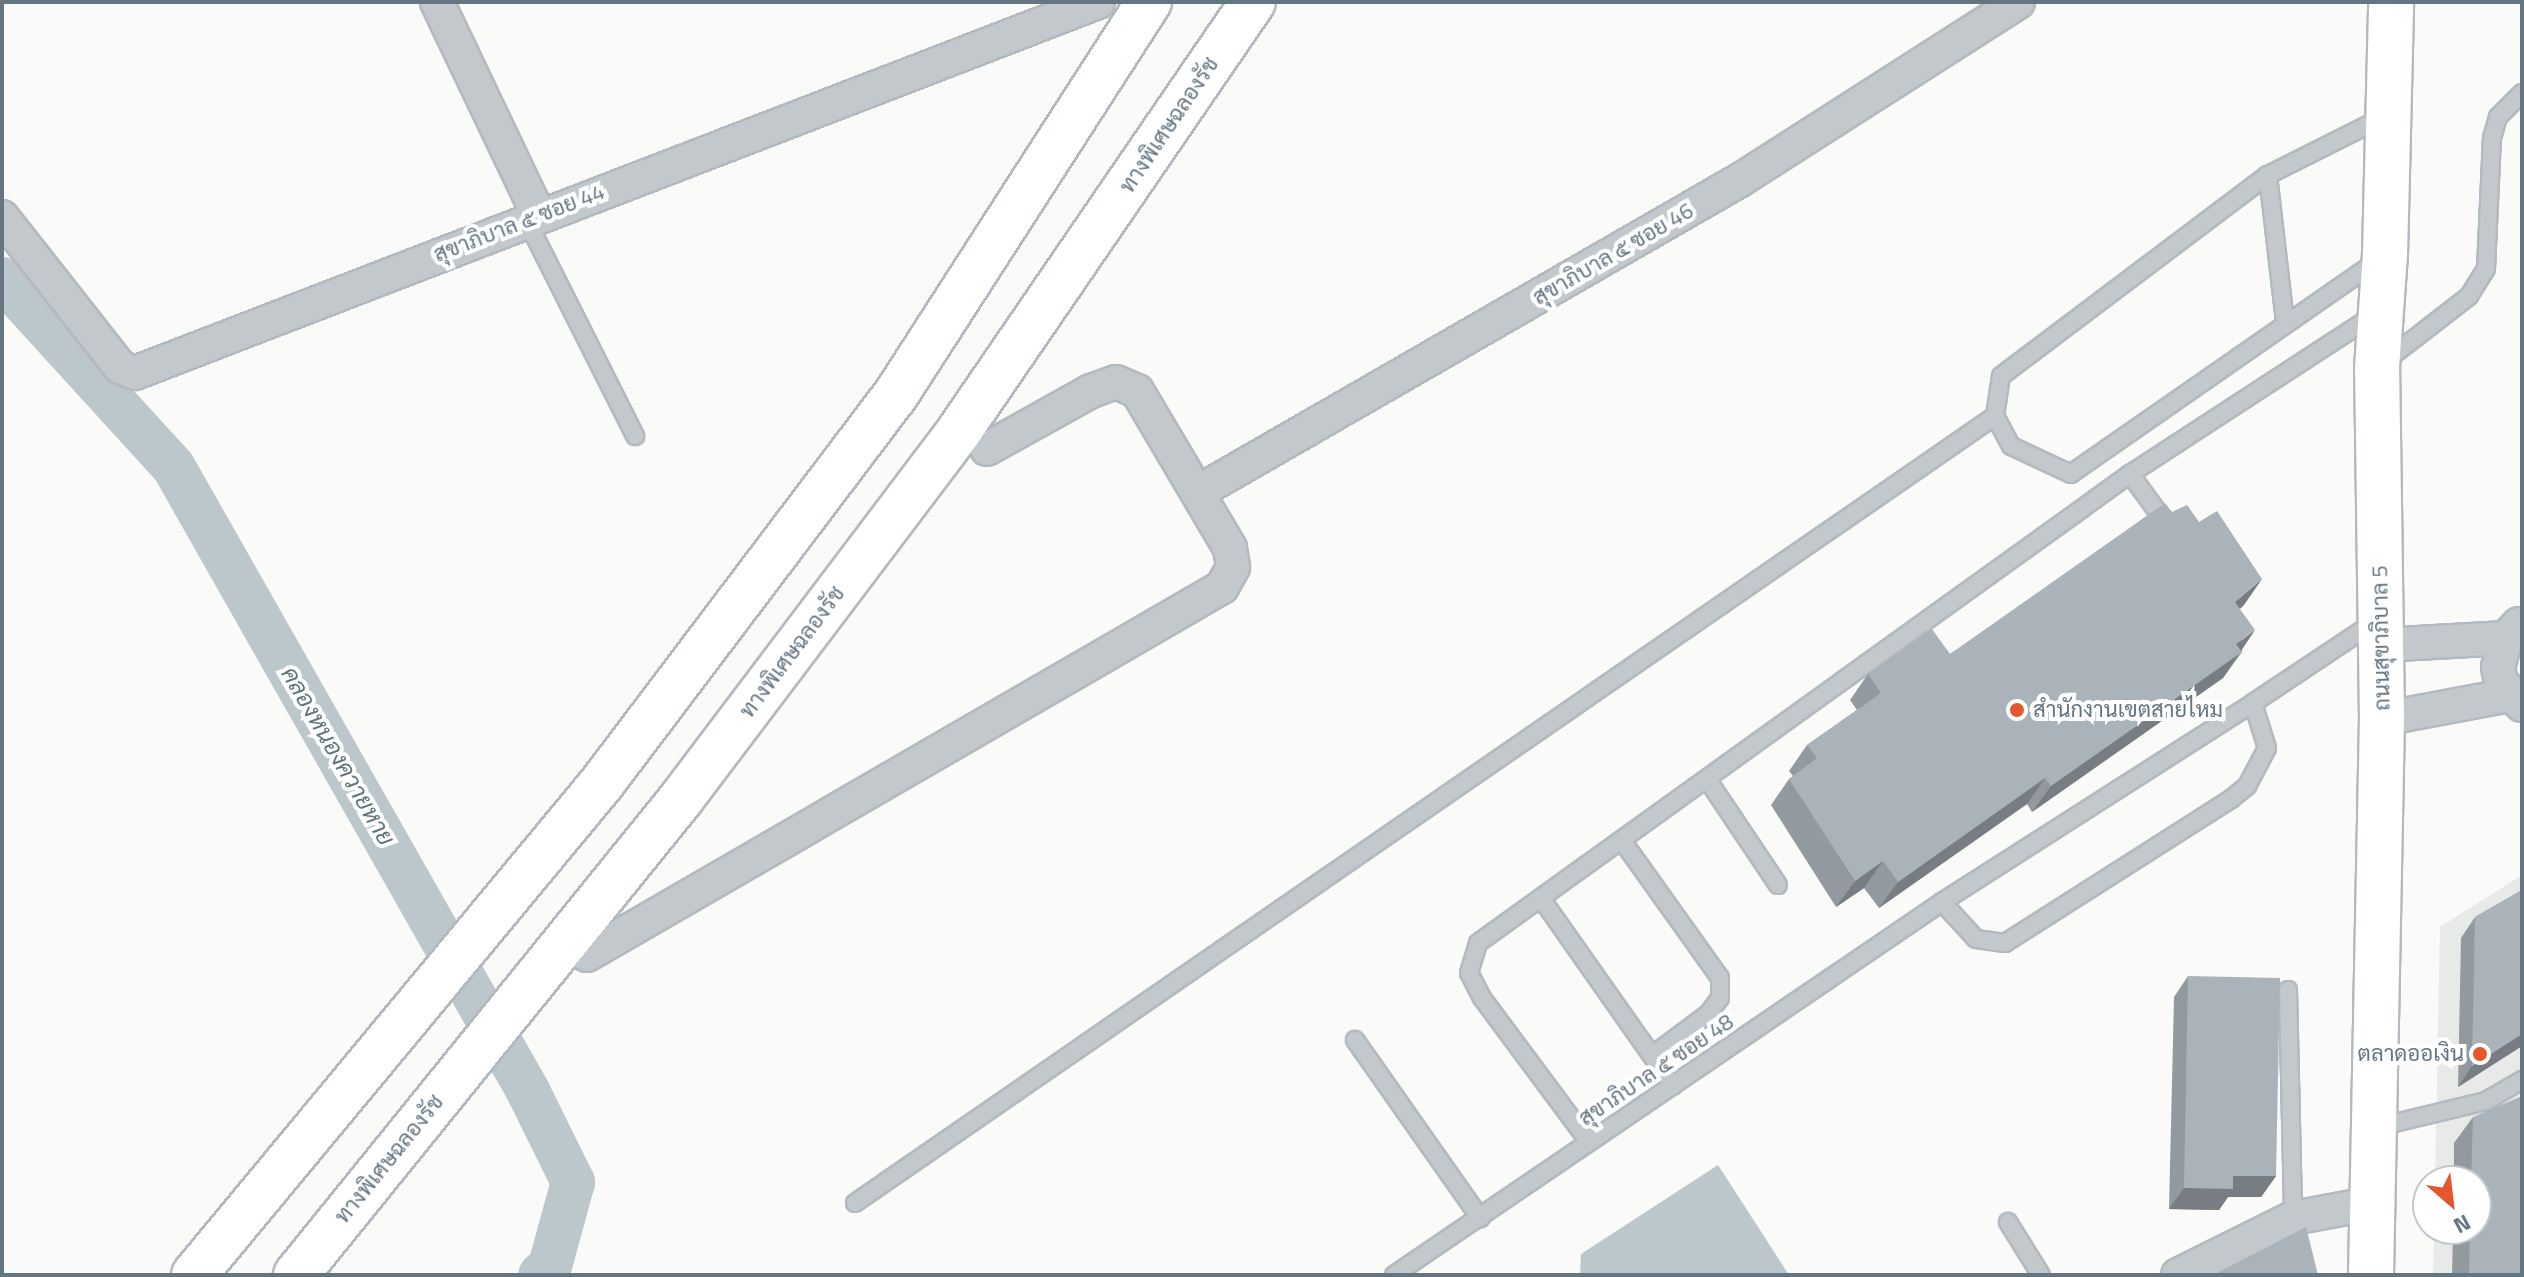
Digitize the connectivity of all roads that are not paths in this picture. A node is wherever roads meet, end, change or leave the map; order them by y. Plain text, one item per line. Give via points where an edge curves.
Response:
1 (437, 2) edge
2 (1098, 2) edge
3 (1149, 2) edge
4 (1253, 2) edge
5 (2018, 2) edge
6 (2392, 2) edge
7 (2522, 93) edge
8 (2391, 113) junction
9 (2268, 175) junction
10 (2, 217) edge
11 (532, 217) junction
12 (2385, 255) junction
13 (2383, 309) junction
14 (2285, 321) junction
15 (2377, 368) junction
16 (1995, 416) junction
17 (635, 436) dead end
18 (987, 449) dead end
19 (2130, 474) junction
20 (1200, 491) junction
21 (2157, 511) edge
22 (2514, 630) edge
23 (2381, 632) junction
24 (2516, 700) edge
25 (2253, 703) junction
26 (2382, 719) junction
27 (1709, 782) junction
28 (1623, 842) junction
29 (1778, 885) dead end
30 (1543, 901) junction
31 (1942, 902) junction
32 (587, 955) dead end
33 (2288, 990) dead end
34 (1355, 1040) dead end
35 (1653, 1055) junction
36 (2522, 1080) edge
37 (1673, 1086) junction
38 (2378, 1127) junction
39 (1589, 1142) junction
40 (855, 1203) dead end
41 (2374, 1203) junction
42 (1480, 1218) junction
43 (2293, 1218) junction
44 (2008, 1222) dead end
45 (194, 1275) edge
46 (296, 1275) edge
47 (1394, 1275) edge
48 (2041, 1275) edge
49 (2178, 1275) edge
50 (2371, 1275) edge

1 - 11 street
2 - 11 street, สุขาภิบาล ๕ ซอย 44
3 - 45 main road via 895,396 602,783
4 - 46 main road, ทางพิเศษฉลองรัช via 959,431 681,799
5 - 20 street, สุขาภิบาล ๕ ซอย 46 via 1740,180
6 - 8 main road, ถนนสุขาภิบาล 5
7 - 15 lane via 2498,117 2492,138 2486,269 2469,296
8 - 9 lane
8 - 12 main road, ถนนสุขาภิบาล 5
9 - 14 lane
9 - 16 lane via 2001,376
10 - 11 street, สุขาภิบาล ๕ ซอย 44 via 120,367 135,373
11 - 17 lane
12 - 13 main road, ถนนสุขาภิบาล 5
12 - 14 lane
13 - 15 main road, ถนนสุขาภิบาล 5
13 - 19 lane
14 - 16 lane via 2071,474 2011,446
15 - 23 main road, ถนนสุขาภิบาล 5
16 - 40 lane
18 - 20 street via 1116,382 1137,391
19 - 21 lane
19 - 27 lane
20 - 32 street via 1230,548 1233,567 1222,587
22 - 23 street
22 - 24 street via 2498,667
23 - 25 lane, สุขาภิบาล ๕ ซอย 48
23 - 26 main road, ถนนสุขาภิบาล 5
24 - 26 street
25 - 31 lane, สุขาภิบาล ๕ ซอย 48
25 - 31 lane via 2267,748 2247,786 2218,808 2005,943 1976,939
26 - 38 main road, ถนนสุขาภิบาล 5
27 - 28 lane
27 - 29 lane
28 - 30 lane
28 - 35 lane via 1720,978 1720,998 1708,1014
30 - 35 lane
30 - 39 lane via 1478,943 1469,973
31 - 37 lane, สุขาภิบาล ๕ ซอย 48
33 - 43 lane
34 - 42 lane
35 - 37 lane
36 - 38 lane via 2486,1101
37 - 39 lane, สุขาภิบาล ๕ ซอย 48
38 - 41 main road, ถนนสุขาภิบาล 5
39 - 42 lane, สุขาภิบาล ๕ ซอย 48
41 - 43 street
41 - 50 main road, ถนนสุขาภิบาล 5
42 - 47 lane, สุขาภิบาล ๕ ซอย 48
43 - 49 street
44 - 48 lane

